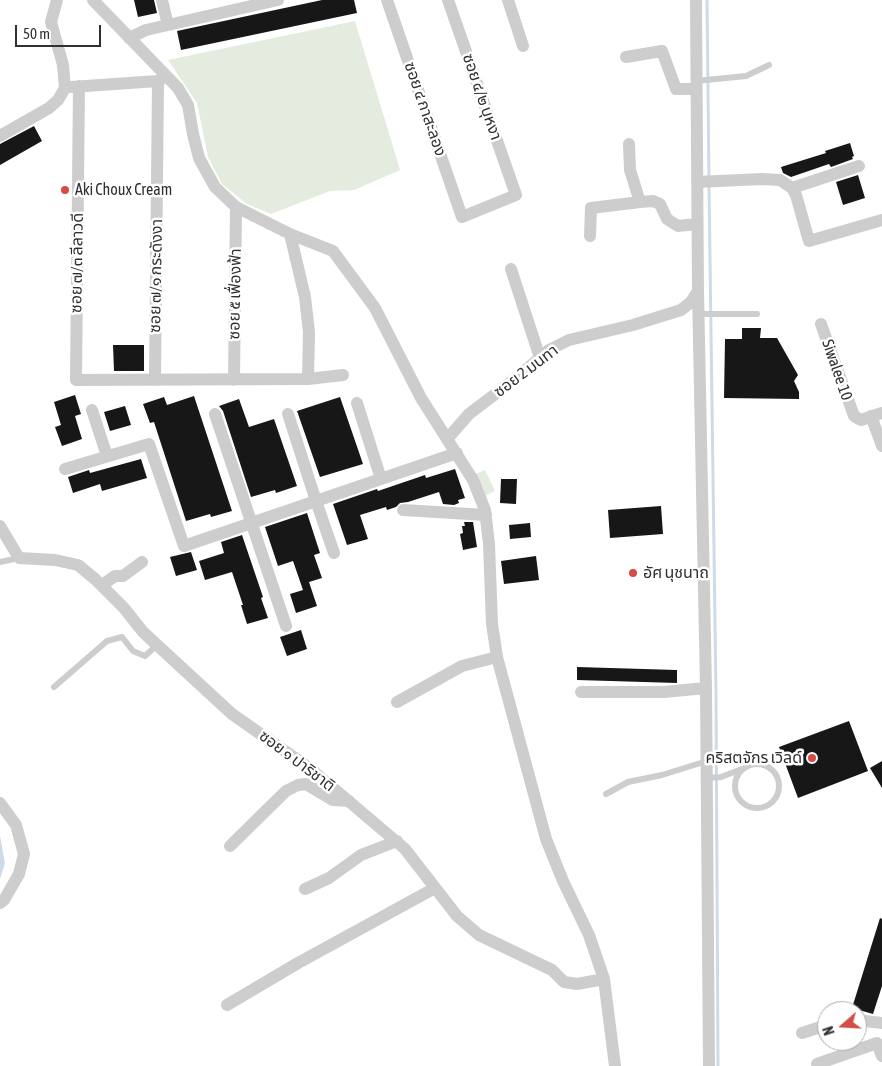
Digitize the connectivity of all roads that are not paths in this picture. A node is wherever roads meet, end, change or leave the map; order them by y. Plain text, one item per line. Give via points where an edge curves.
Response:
1 (57, 0) edge
2 (93, 0) edge
3 (162, 0) edge
4 (278, 0) edge
5 (387, 0) edge
6 (448, 0) edge
7 (508, 0) edge
8 (696, 0) edge
9 (234, 5) edge
10 (168, 25) junction
11 (129, 38) junction
12 (523, 46) dead end
13 (626, 57) dead end
14 (769, 65) dead end
15 (162, 78) junction
16 (696, 85) junction
17 (79, 86) junction
18 (65, 88) junction
19 (0, 136) edge
20 (629, 144) dead end
21 (860, 166) dead end
22 (706, 182) junction
23 (792, 188) junction
24 (516, 195) joint
25 (640, 202) junction
26 (236, 207) junction
27 (882, 220) edge
28 (697, 224) junction
29 (290, 234) junction
30 (590, 236) dead end
31 (511, 269) dead end
32 (698, 291) junction
33 (702, 314) junction
34 (757, 314) dead end
35 (821, 324) dead end
36 (540, 358) junction
37 (343, 375) dead end
38 (308, 379) junction
39 (155, 380) junction
40 (234, 380) junction
41 (357, 403) dead end
42 (92, 410) dead end
43 (215, 414) dead end
44 (288, 414) dead end
45 (877, 415) edge
46 (448, 438) junction
47 (882, 446) edge
48 (457, 453) junction
49 (107, 456) junction
50 (65, 469) dead end
51 (381, 479) junction
52 (316, 501) junction
53 (403, 510) dead end
54 (486, 515) junction
55 (251, 523) junction
56 (0, 526) edge
57 (334, 553) dead end
58 (19, 558) junction
59 (0, 562) edge
60 (142, 562) dead end
61 (102, 585) junction
62 (286, 626) dead end
63 (157, 645) junction
64 (497, 657) junction
65 (54, 687) dead end
66 (706, 688) junction
67 (581, 692) dead end
68 (396, 702) dead end
69 (707, 761) junction
70 (744, 768) junction
71 (709, 778) junction
72 (606, 794) dead end
73 (349, 801) junction
74 (0, 803) edge
75 (397, 841) junction
76 (230, 846) dead end
77 (435, 888) junction
78 (305, 889) dead end
79 (0, 903) edge
80 (604, 979) junction
81 (227, 1005) dead end
82 (867, 1022) edge
83 (882, 1024) edge
84 (817, 1028) edge
85 (802, 1033) dead end
86 (882, 1056) edge
87 (817, 1064) dead end
88 (615, 1066) edge
89 (709, 1066) edge

1 - 18 street via 51,22 63,65
2 - 11 street
3 - 10 street
4 - 9 street
5 - 24 street, ซอย ๔ กาสะลอง via 462,217
6 - 24 street, ซอย ๔/๒ บุหงา
7 - 12 street
8 - 16 street
9 - 10 street
10 - 11 street
11 - 15 street
13 - 16 street via 662,52 676,89
14 - 16 lane via 746,76
15 - 17 street
15 - 26 street via 178,88 188,105 199,158 215,187
15 - 39 street, ซอย ๗/๑ กระดังงา
16 - 22 street
17 - 18 street
17 - 39 street, ซอย ๗/๓ ลีลาวดี via 76,380
18 - 19 street via 49,108
20 - 25 street via 630,170
21 - 23 street
22 - 23 street via 771,179 780,180
22 - 28 street
23 - 27 street via 809,241
25 - 28 street via 660,204 667,219 678,226
25 - 30 street via 591,208
26 - 29 street
26 - 40 street, ซอย ๕ เฟื่องฟ้า
28 - 32 street
29 - 38 street via 305,297 309,332
29 - 46 street via 333,251 375,308 422,398
31 - 36 street
32 - 33 street
32 - 36 street, ซอย 2 มนทา via 681,310 569,340 548,350
33 - 34 lane
33 - 66 street
35 - 45 street, Siwalee 10 via 854,416 861,420
36 - 46 street, ซอย 2 มนทา via 468,414
37 - 38 street
38 - 40 street
39 - 40 street
41 - 51 street
42 - 49 street
43 - 55 street
44 - 52 street
45 - 47 street
46 - 48 street
48 - 51 street
48 - 54 street
49 - 50 street
49 - 55 street via 149,444 184,546
51 - 52 street
52 - 55 street
52 - 57 street
53 - 54 street
54 - 64 street
55 - 62 street
56 - 58 street
58 - 59 lane
58 - 61 street, ซอย ๑ ปาริชาติ via 78,565
60 - 61 street
61 - 63 street, ซอย ๑ ปาริชาติ
63 - 65 lane via 146,656 133,651 122,637 107,641
63 - 73 street, ซอย ๑ ปาริชาติ via 232,714 312,770
64 - 68 street via 462,666
64 - 80 street via 546,840 589,935
66 - 67 street via 664,692
66 - 69 street
69 - 71 street
69 - 72 lane via 628,782
70 - 70 lane via 760,764 774,772 778,789 770,803 754,807 739,799 735,782
70 - 71 lane
71 - 89 street
73 - 75 street, ซอย ๑ ปาริชาติ
73 - 76 street via 333,800 306,784 298,785 286,791
74 - 79 street via 16,825 24,854 18,874
75 - 77 street, ซอย ๑ ปาริชาติ
75 - 78 street via 361,855 330,878
77 - 80 street, ซอย ๑ ปาริชาติ via 457,916 479,935 552,970 564,982 577,984
77 - 81 street
80 - 88 street
82 - 83 street
84 - 85 street
86 - 87 street via 877,1042

